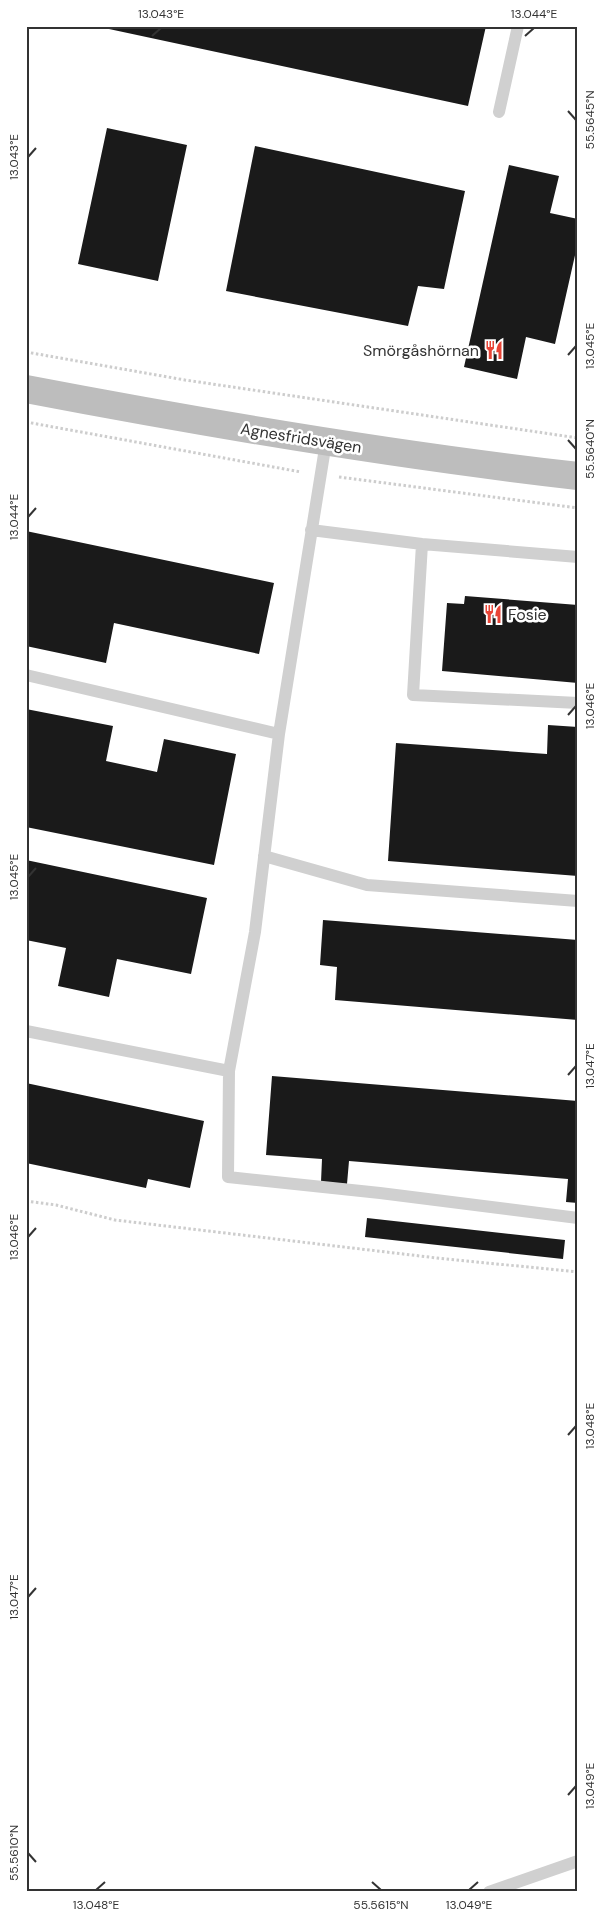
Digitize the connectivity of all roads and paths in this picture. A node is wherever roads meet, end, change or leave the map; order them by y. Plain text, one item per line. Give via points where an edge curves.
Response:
1 (518, 26) edge
2 (500, 112) dead end
3 (26, 352) edge
4 (26, 389) edge
5 (578, 438) edge
6 (326, 442) junction
7 (578, 476) edge
8 (311, 530) junction
9 (422, 544) junction
10 (578, 557) edge
11 (26, 675) edge
12 (578, 703) edge
13 (279, 734) junction
14 (264, 856) junction
15 (578, 901) edge
16 (26, 1030) edge
17 (229, 1071) junction
18 (26, 1201) edge
19 (578, 1218) edge
20 (578, 1272) edge
21 (578, 1861) edge
22 (489, 1892) edge

1 - 2 lane
3 - 5 path via 185,380
4 - 6 main road, Agnesfridsvägen
6 - 7 main road, Agnesfridsvägen
6 - 8 lane
8 - 9 lane
8 - 13 lane
9 - 10 lane
9 - 12 lane via 412,694
11 - 13 lane
13 - 14 lane
14 - 15 lane via 367,885
14 - 17 lane via 255,932
16 - 17 lane
17 - 19 lane via 228,1178
18 - 20 path via 115,1220
21 - 22 lane

